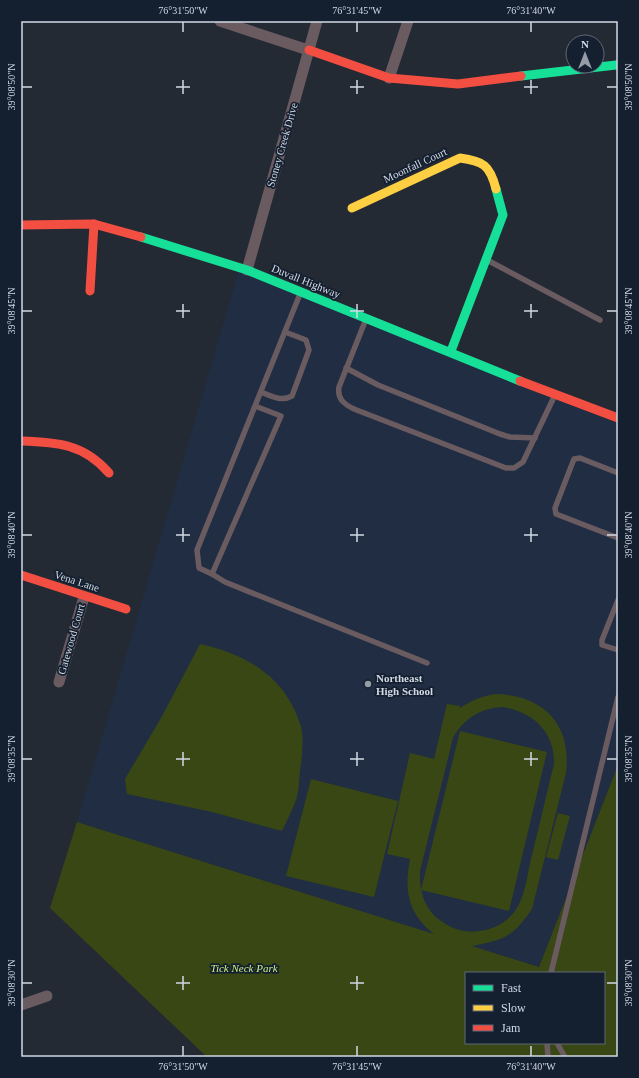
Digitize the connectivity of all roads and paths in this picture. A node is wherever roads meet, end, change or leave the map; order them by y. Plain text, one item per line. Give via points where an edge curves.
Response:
1 (220, 21) edge
2 (316, 21) edge
3 (408, 21) edge
4 (308, 50) junction
5 (616, 65) dead end
6 (389, 78) junction
7 (352, 208) dead end
8 (94, 224) junction
9 (21, 225) edge
10 (486, 260) junction
11 (247, 270) junction
12 (90, 291) dead end
13 (301, 291) junction
14 (366, 318) junction
15 (600, 320) dead end
16 (285, 332) junction
17 (451, 351) junction
18 (346, 368) junction
19 (260, 392) junction
20 (555, 394) junction
21 (255, 406) junction
22 (618, 418) edge
23 (535, 438) junction
24 (21, 441) edge
25 (109, 473) dead end
26 (618, 473) edge
27 (618, 538) edge
28 (212, 574) junction
29 (21, 575) edge
30 (84, 597) junction
31 (618, 600) edge
32 (126, 609) dead end
33 (618, 650) edge
34 (427, 663) dead end
35 (59, 682) dead end
36 (618, 696) edge
37 (551, 972) edge
38 (47, 996) dead end
39 (21, 1005) edge
40 (547, 1044) edge
41 (558, 1044) edge
42 (548, 1057) edge
43 (565, 1057) edge

1 - 4 street
2 - 4 street, Stoney Creek Drive
3 - 6 street
4 - 6 street
4 - 11 street, Stoney Creek Drive
5 - 6 street via 458,84
7 - 10 street, Moonfall Court via 460,158 476,160 487,166 503,216
8 - 9 street, Duvall Highway
8 - 11 street, Duvall Highway
8 - 12 street
10 - 15 lane
10 - 17 street, Moonfall Court
11 - 13 street, Duvall Highway
13 - 14 street, Duvall Highway
13 - 16 lane
14 - 17 street, Duvall Highway
14 - 18 lane
16 - 19 lane
16 - 19 lane via 306,340 309,350 292,396 277,398
17 - 20 street, Duvall Highway
18 - 23 lane via 378,385 500,434
18 - 23 lane via 338,394 347,405 506,468 514,468 523,462
19 - 21 lane
20 - 22 street, Duvall Highway
20 - 23 lane
21 - 28 lane via 197,550 199,568
21 - 28 lane via 281,416
24 - 25 street via 66,444 92,456
26 - 27 lane via 580,458 574,459 555,508 556,514
28 - 34 lane via 225,582
29 - 30 street, Vena Lane
30 - 32 street, Vena Lane
30 - 35 street, Gatewood Court
31 - 33 lane via 602,640 602,645
36 - 37 lane
38 - 39 street
40 - 42 lane
41 - 43 lane

